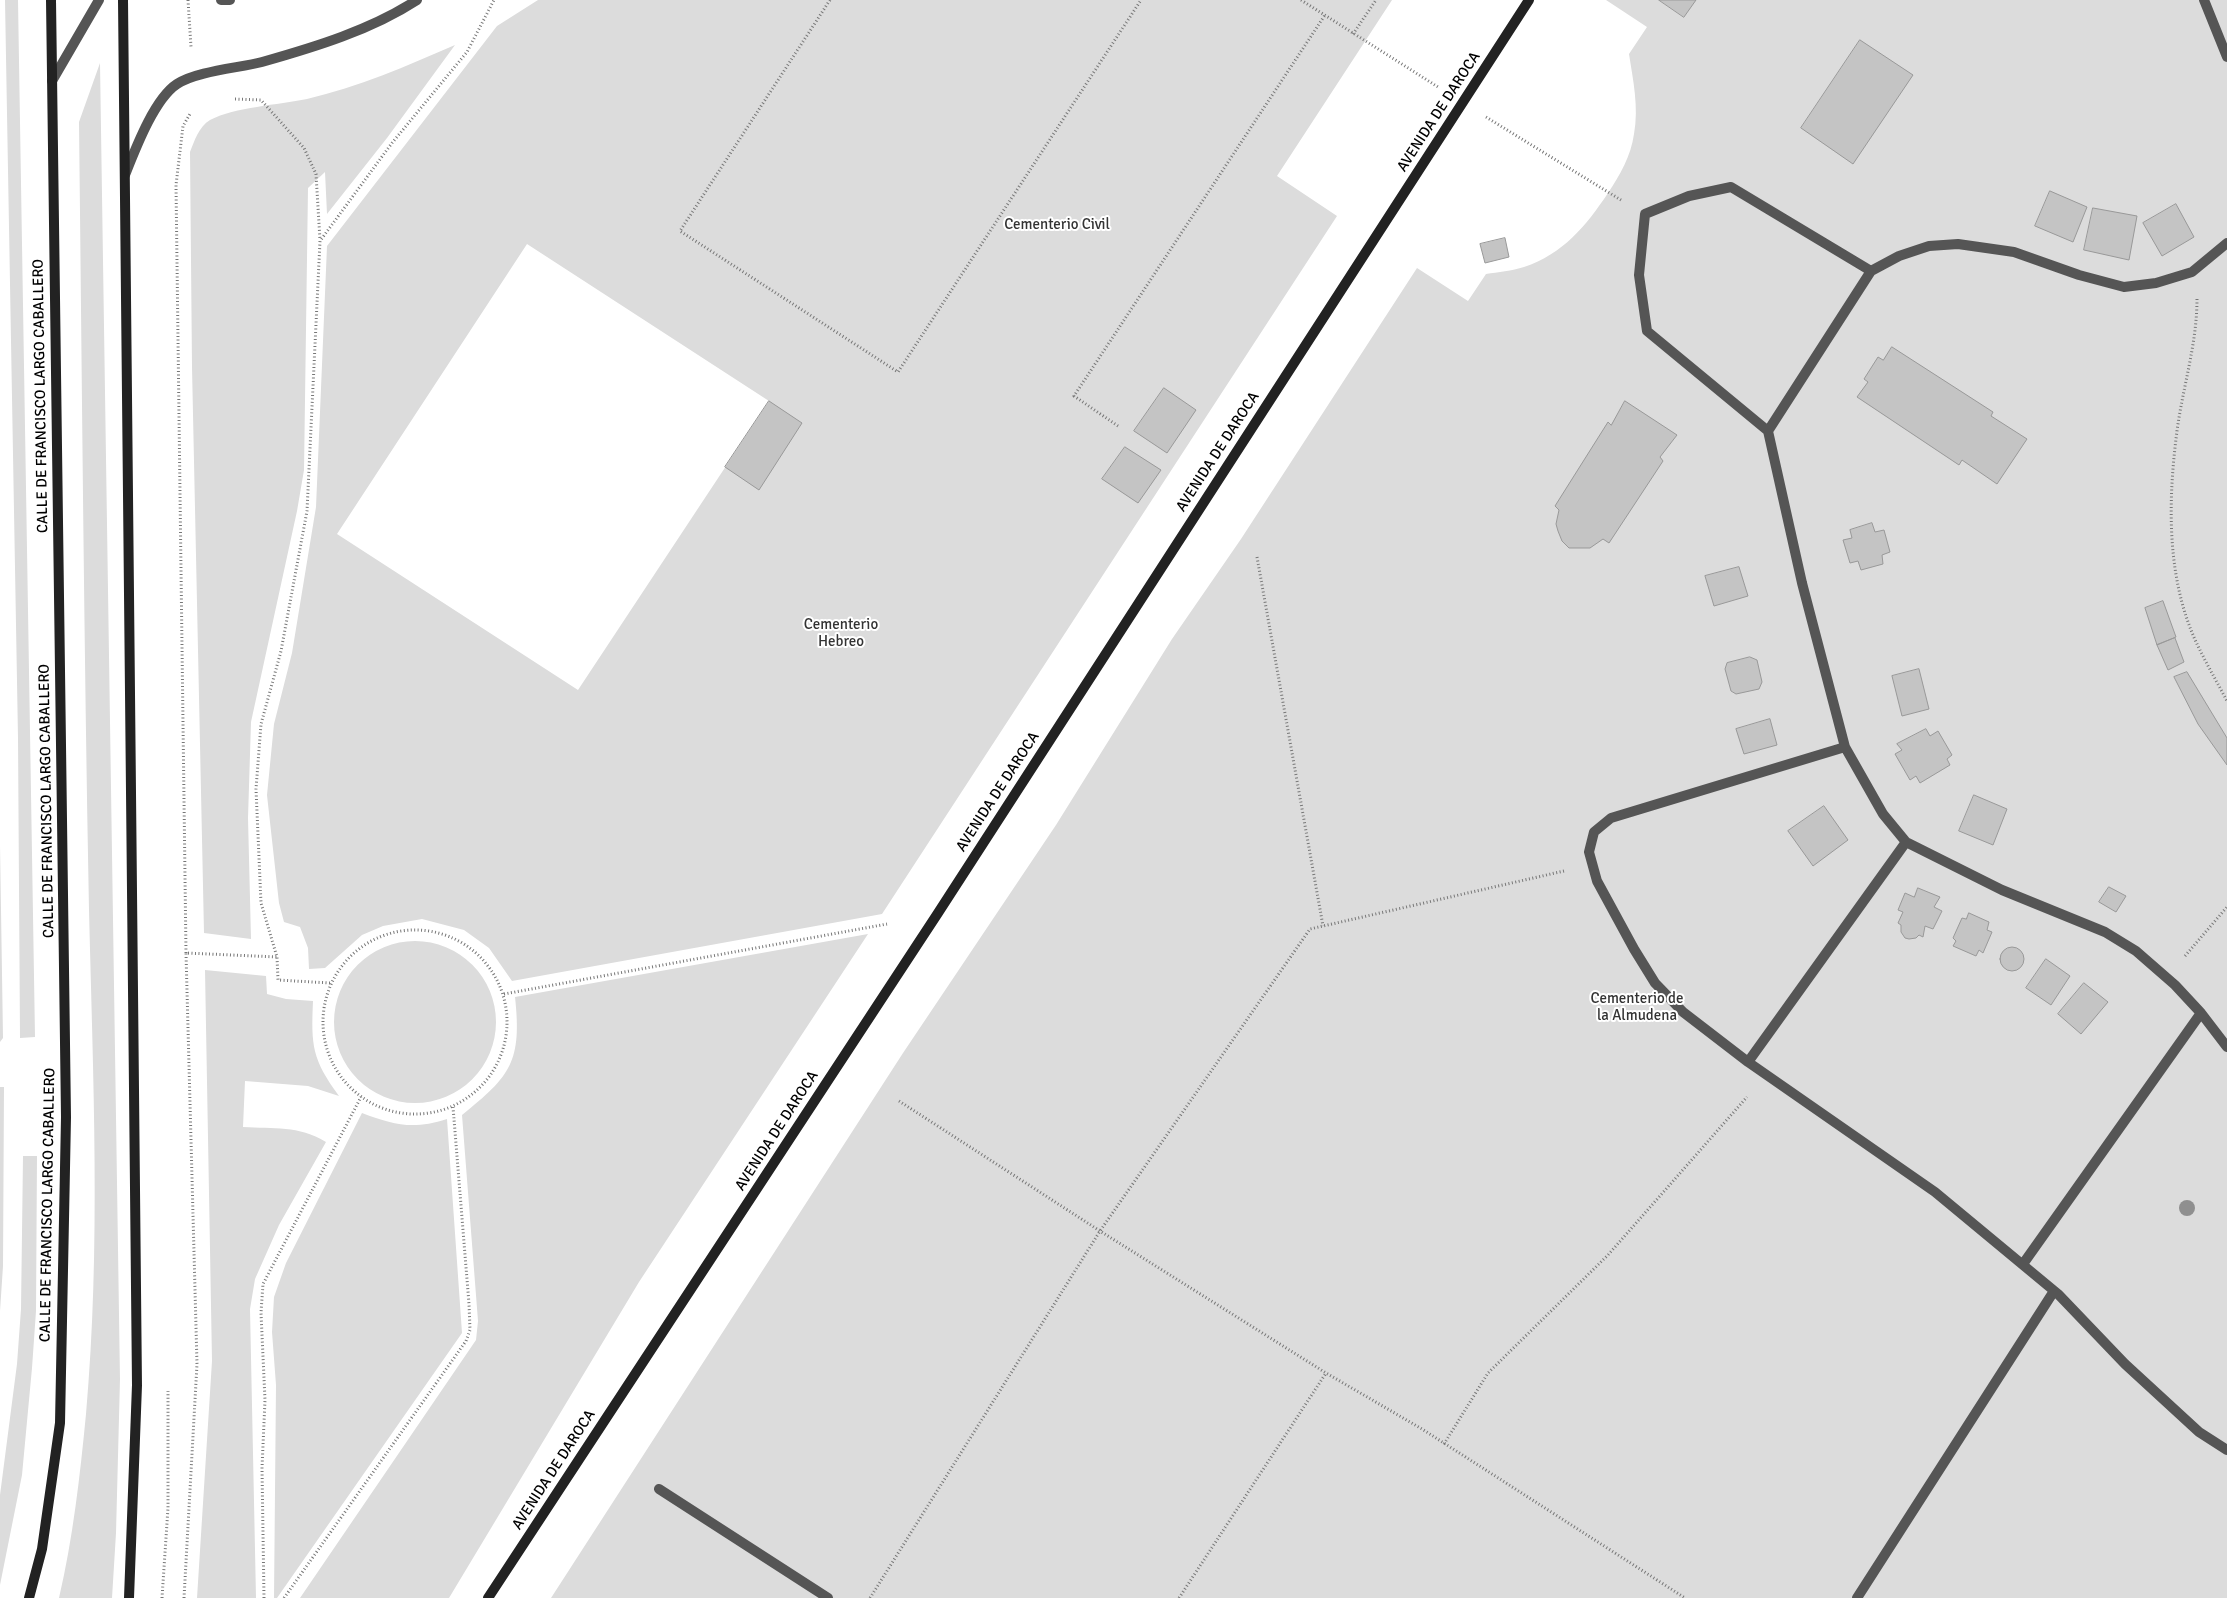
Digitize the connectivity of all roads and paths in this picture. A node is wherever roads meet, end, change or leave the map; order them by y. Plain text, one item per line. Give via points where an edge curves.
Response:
1 (51, 0) edge
2 (99, 0) edge
3 (123, 0) edge
4 (188, 0) edge
5 (221, 0) edge
6 (230, 0) edge
7 (417, 0) edge
8 (494, 0) edge
9 (830, 0) edge
10 (1141, 0) edge
11 (1376, 0) edge
12 (1529, 0) edge
13 (2204, 0) edge
14 (1325, 16) dead end
15 (1353, 34) dead end
16 (2227, 57) edge
17 (193, 77) junction
18 (52, 81) junction
19 (229, 98) dead end
20 (124, 179) junction
21 (320, 241) junction
22 (2227, 242) edge
23 (1871, 271) junction
24 (2192, 272) junction
25 (1118, 426) dead end
26 (1768, 431) junction
27 (1257, 557) dead end
28 (2227, 701) edge
29 (1845, 747) junction
30 (1906, 842) junction
31 (1593, 864) junction
32 (2227, 908) edge
33 (887, 924) dead end
34 (1323, 926) junction
35 (186, 953) junction
36 (277, 957) junction
37 (2167, 977) junction
38 (330, 983) junction
39 (504, 994) junction
40 (2201, 1012) junction
41 (2227, 1047) edge
42 (1748, 1062) junction
43 (1766, 1075) junction
44 (361, 1097) junction
45 (899, 1101) dead end
46 (453, 1106) junction
47 (1100, 1232) junction
48 (2023, 1264) junction
49 (2054, 1291) junction
50 (1326, 1373) junction
51 (1444, 1444) junction
52 (2227, 1450) edge
53 (660, 1489) dead end
54 (29, 1598) edge
55 (129, 1598) edge
56 (184, 1598) edge
57 (264, 1598) edge
58 (284, 1598) edge
59 (488, 1598) edge
60 (828, 1598) edge
61 (870, 1598) edge
62 (1179, 1598) edge
63 (1685, 1598) edge
64 (1857, 1598) edge

1 - 18 main road, CALLE DE FRANCISCO LARGO CABALLERO
2 - 18 street
3 - 20 main road
4 - 17 path
5 - 6 street
7 - 17 street via 331,40 262,62
8 - 21 path via 467,52 392,143
9 - 10 path via 680,231 898,372
11 - 15 path
12 - 59 main road, AVENIDA DE DAROCA via 938,913
13 - 16 street
14 - 25 path via 1074,396
17 - 20 street via 177,84 160,103 146,126
17 - 35 path via 201,96 183,126 176,185
18 - 54 main road, CALLE DE FRANCISCO LARGO CABALLERO via 66,1127 60,1423 42,1549
19 - 21 path via 262,100 304,148 316,174
20 - 55 main road via 137,1385
21 - 36 path via 306,511 281,651 260,724 256,789 261,903
22 - 24 street
23 - 24 street via 1899,256 1929,246 1958,244 2014,252 2079,275 2124,286 2156,283
23 - 26 street
23 - 26 street via 1730,187 1689,196 1645,214 1639,275 1647,330
24 - 28 path via 2197,288 2197,327 2177,430 2170,515 2180,593 2196,642
26 - 29 street via 1802,583
27 - 34 path
29 - 30 street via 1883,814
29 - 31 street via 1612,818 1594,832 1589,852
30 - 37 street via 2002,890 2105,932 2136,951
30 - 42 street
31 - 34 path
31 - 42 street via 1597,881 1655,983 1683,1012
32 - 37 path
33 - 39 path
34 - 47 path via 1310,928
35 - 36 path
35 - 56 path via 197,1364
36 - 38 path via 278,980
37 - 40 street
38 - 39 path via 346,960 367,942 393,932 420,929 448,935 472,948 491,969
38 - 44 path via 323,1014 325,1046 339,1074
39 - 46 path via 508,1021 504,1047 494,1072 476,1092
40 - 41 street
40 - 48 street
42 - 43 street
43 - 48 street via 1934,1192
43 - 51 path via 1608,1255 1488,1373
44 - 46 path via 382,1108 405,1114 430,1114
44 - 57 path via 263,1284
45 - 47 path
46 - 58 path via 470,1330 466,1341
47 - 50 path
47 - 61 path
48 - 49 street
49 - 52 street via 2138,1377 2199,1432
49 - 64 street
50 - 51 path
50 - 62 path
51 - 63 path
53 - 60 street

